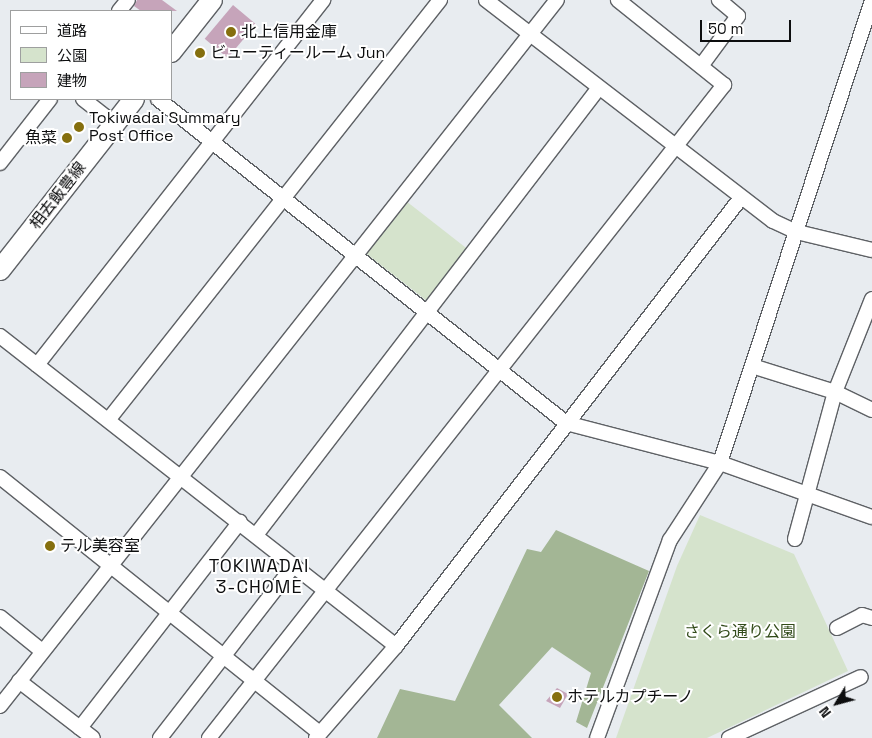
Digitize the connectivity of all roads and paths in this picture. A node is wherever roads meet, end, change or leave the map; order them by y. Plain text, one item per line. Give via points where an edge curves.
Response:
1 (128, 0) edge
2 (212, 0) edge
3 (323, 0) edge
4 (440, 0) edge
5 (486, 0) edge
6 (557, 0) edge
7 (618, 0) edge
8 (718, 0) edge
9 (871, 5) edge
10 (120, 10) edge
11 (530, 35) junction
12 (172, 51) edge
13 (701, 66) junction
14 (598, 89) junction
15 (49, 100) edge
16 (84, 100) edge
17 (133, 100) edge
18 (159, 100) edge
19 (115, 124) junction
20 (212, 143) junction
21 (674, 146) junction
22 (0, 163) edge
23 (284, 196) junction
24 (740, 199) junction
25 (797, 232) junction
26 (872, 250) edge
27 (356, 254) junction
28 (0, 270) edge
29 (872, 299) edge
30 (426, 310) junction
31 (0, 336) edge
32 (37, 365) junction
33 (752, 366) junction
34 (498, 368) junction
35 (834, 392) junction
36 (872, 410) edge
37 (109, 419) junction
38 (566, 423) junction
39 (720, 463) junction
40 (0, 477) edge
41 (180, 477) junction
42 (807, 495) junction
43 (872, 517) edge
44 (240, 522) junction
45 (256, 535) junction
46 (795, 539) dead end
47 (111, 564) junction
48 (294, 565) junction
49 (325, 589) junction
50 (170, 612) junction
51 (0, 617) edge
52 (872, 618) edge
53 (837, 628) dead end
54 (396, 646) junction
55 (42, 651) junction
56 (224, 657) junction
57 (861, 677) dead end
58 (19, 681) junction
59 (255, 681) junction
60 (0, 706) edge
61 (80, 728) junction
62 (318, 736) edge
63 (93, 738) edge
64 (160, 738) edge
65 (209, 738) edge
66 (597, 738) edge
67 (729, 738) edge

1 - 10 street
2 - 12 main road
3 - 20 street
4 - 23 street
5 - 11 street
6 - 11 street
7 - 13 street
8 - 13 street via 738,16
9 - 25 street
11 - 14 street
11 - 27 street
13 - 21 street via 724,85
14 - 21 street
14 - 30 street
15 - 22 street
16 - 19 street
17 - 19 main road, 相去飯豊線
18 - 20 street
19 - 28 main road, 相去飯豊線
20 - 23 street
20 - 32 street
21 - 24 street
21 - 34 street
23 - 27 street
23 - 37 street
24 - 25 street
24 - 38 street
25 - 26 street
25 - 33 street
27 - 30 street
27 - 41 street
29 - 35 street
30 - 34 street
30 - 45 street
31 - 32 street
32 - 37 street
33 - 35 street
33 - 39 street
34 - 38 street
34 - 49 street
35 - 36 street
35 - 42 street
37 - 41 street
38 - 39 street
38 - 54 street
39 - 42 street
39 - 66 street via 670,540
40 - 47 street
41 - 44 street
41 - 47 street
42 - 43 street
42 - 46 street
44 - 45 street
44 - 50 street
45 - 48 street
47 - 50 street
47 - 55 street
48 - 49 street
48 - 56 street
49 - 54 street
49 - 59 street
50 - 56 street
50 - 61 street
51 - 55 street
52 - 53 street via 862,615
54 - 62 street
55 - 58 street
56 - 59 street
56 - 64 street
57 - 67 street
58 - 60 street
58 - 61 street
59 - 62 street
59 - 65 street
61 - 63 street

